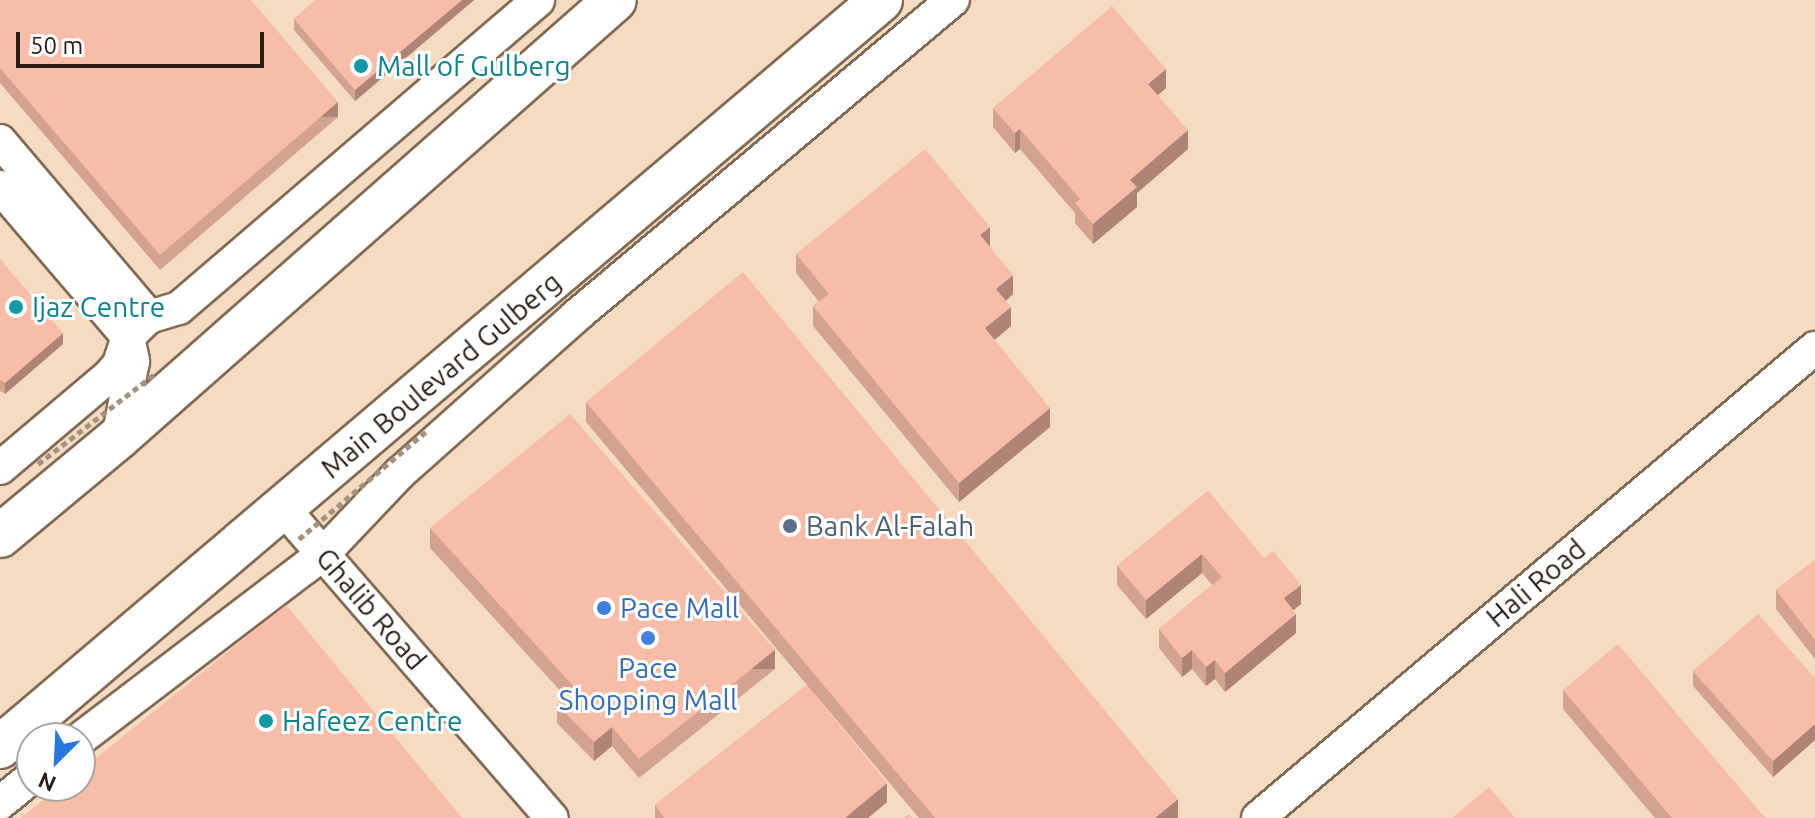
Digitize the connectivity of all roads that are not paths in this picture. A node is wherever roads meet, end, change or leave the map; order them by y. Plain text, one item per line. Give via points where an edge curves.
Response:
1 (538, 0) edge
2 (615, 0) edge
3 (881, 0) edge
4 (953, 0) edge
5 (0, 141) edge
6 (0, 187) edge
7 (139, 327) junction
8 (1815, 348) edge
9 (118, 438) junction
10 (0, 468) edge
11 (302, 534) junction
12 (0, 536) edge
13 (96, 724) edge
14 (0, 747) edge
15 (16, 790) edge
16 (0, 803) edge
17 (552, 818) edge
18 (1258, 818) edge

1 - 7 street via 179,308
2 - 9 main road
3 - 11 main road, Main Boulevard Gulberg
4 - 11 street via 576,316 400,473
5 - 7 street
6 - 7 street
7 - 9 street
7 - 10 street via 109,376
8 - 18 street, Hali Road
9 - 12 main road
11 - 13 street
11 - 14 main road, Main Boulevard Gulberg
11 - 17 street, Ghalib Road
15 - 16 street

